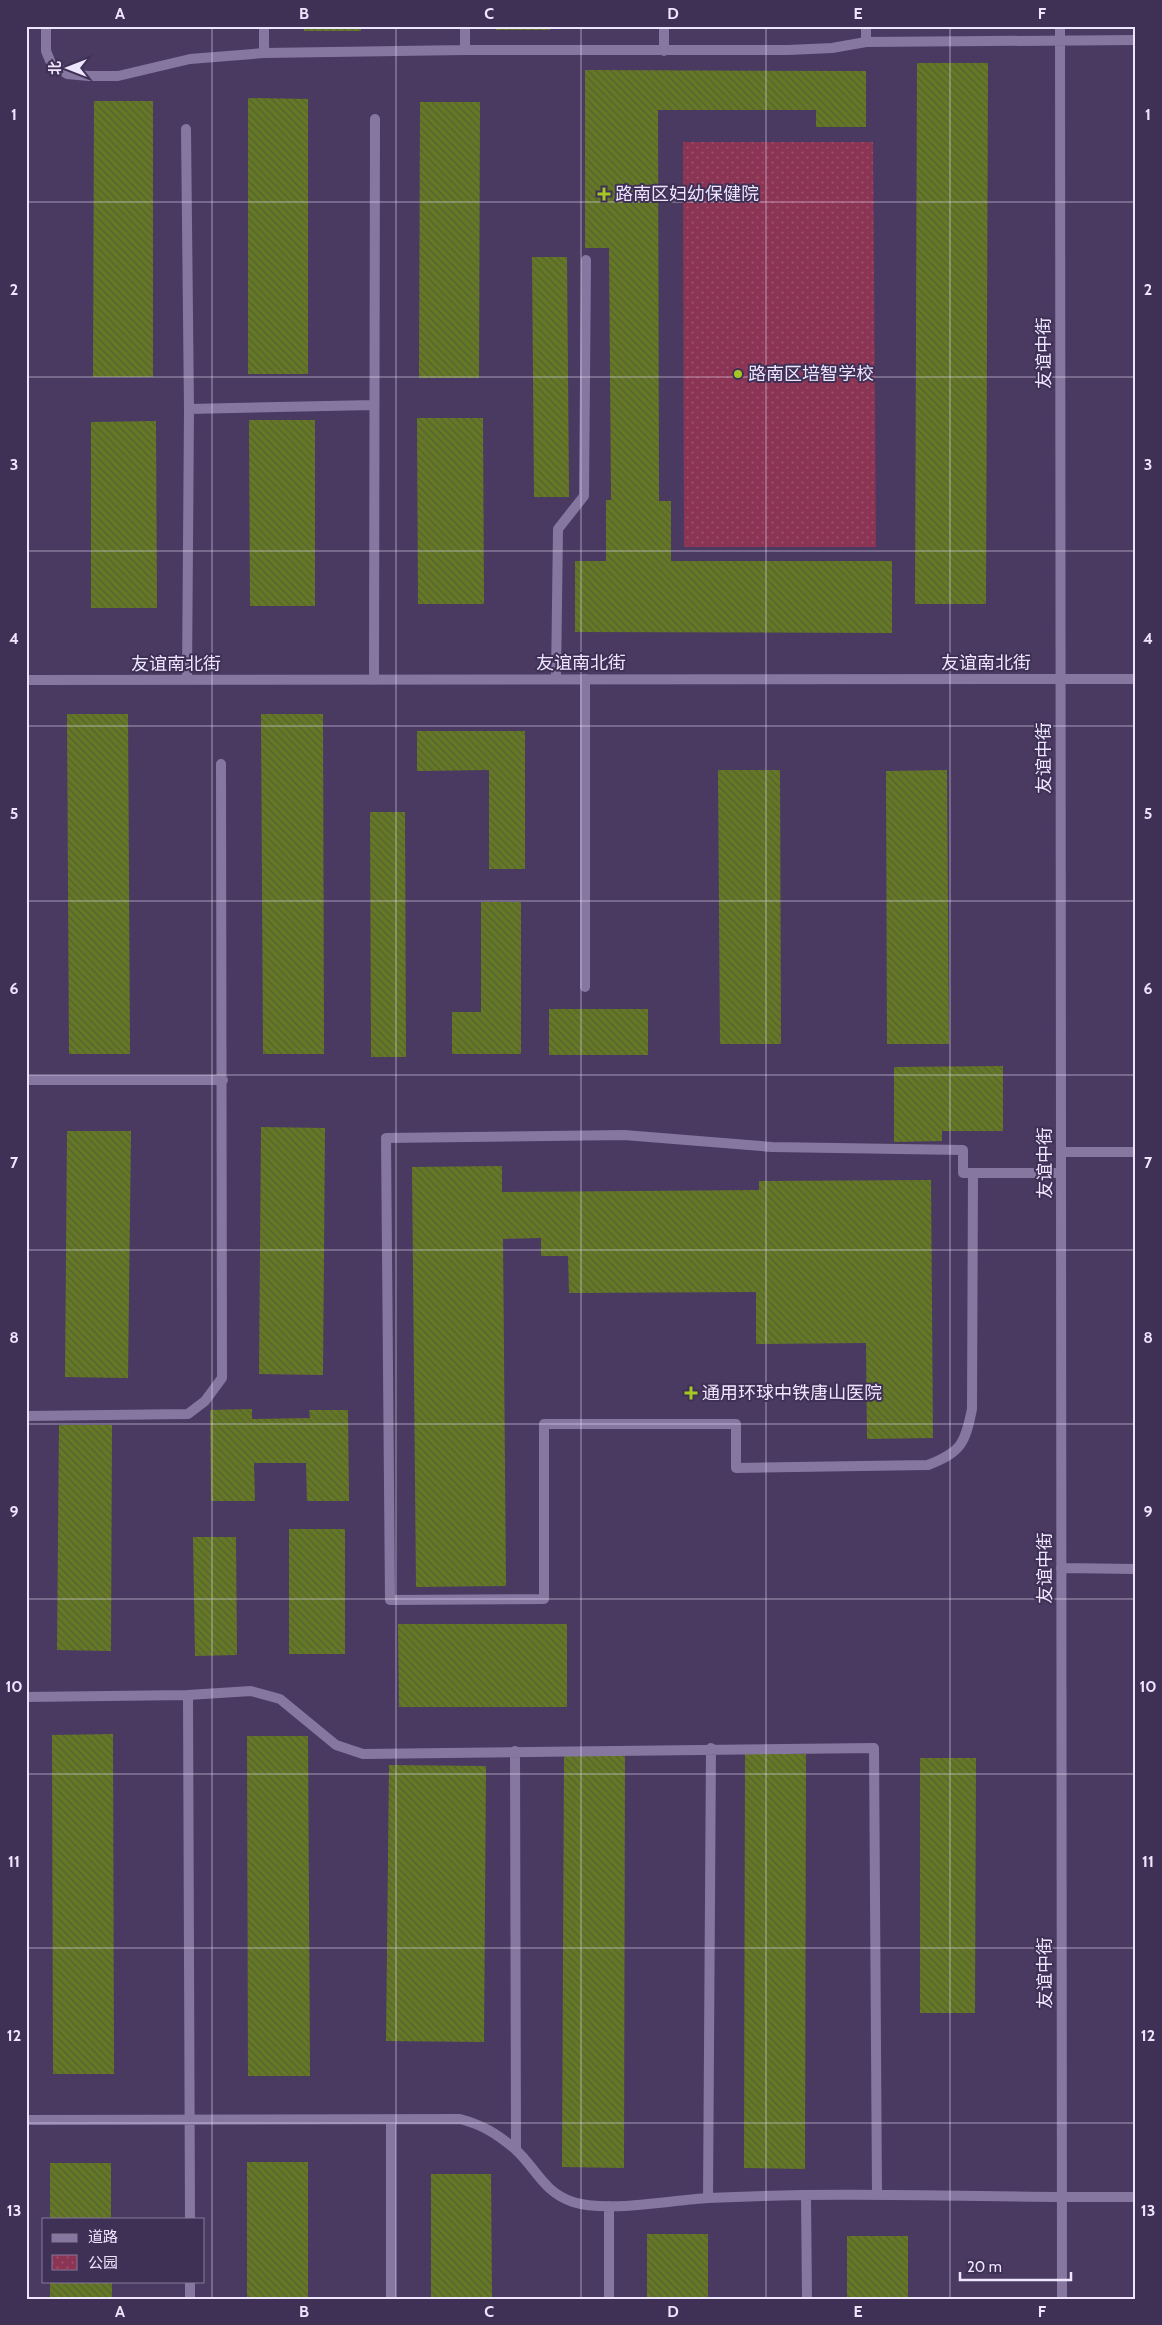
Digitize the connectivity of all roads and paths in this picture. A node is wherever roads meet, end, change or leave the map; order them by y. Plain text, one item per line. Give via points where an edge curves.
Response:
1 (46, 26) edge
2 (264, 26) edge
3 (465, 26) edge
4 (664, 26) edge
5 (866, 26) edge
6 (1060, 26) edge
7 (1060, 40) junction
8 (1136, 40) edge
9 (866, 42) junction
10 (465, 50) junction
11 (664, 51) junction
12 (264, 53) junction
13 (375, 119) dead end
14 (186, 129) dead end
15 (586, 260) dead end
16 (374, 405) junction
17 (189, 409) junction
18 (556, 678) junction
19 (585, 679) junction
20 (1060, 679) junction
21 (1136, 679) edge
22 (26, 680) edge
23 (187, 680) junction
24 (374, 680) junction
25 (221, 764) dead end
26 (585, 987) dead end
27 (26, 1080) edge
28 (223, 1080) junction
29 (1061, 1152) junction
30 (1136, 1152) edge
31 (973, 1173) junction
32 (1061, 1173) junction
33 (26, 1416) edge
34 (1061, 1568) junction
35 (1136, 1569) edge
36 (188, 1695) junction
37 (26, 1697) edge
38 (711, 1748) junction
39 (515, 1751) junction
40 (26, 2120) edge
41 (190, 2120) junction
42 (391, 2120) junction
43 (516, 2150) junction
44 (877, 2195) junction
45 (806, 2196) junction
46 (1062, 2197) junction
47 (1136, 2197) edge
48 (708, 2198) junction
49 (609, 2206) junction
50 (190, 2218) edge
51 (190, 2282) edge
52 (190, 2299) edge
53 (391, 2299) edge
54 (609, 2299) edge
55 (807, 2299) edge
56 (1062, 2299) edge

1 - 12 street via 46,51 51,63 67,74 118,76 190,58
2 - 12 street
3 - 10 street
4 - 11 street
5 - 9 street
6 - 7 street, 友谊中街
7 - 8 street
7 - 9 street
7 - 20 street, 友谊中街
9 - 11 street via 797,50
10 - 11 street
10 - 12 street
13 - 16 street
14 - 17 street
15 - 18 street via 584,496 558,529
16 - 17 street
16 - 24 street
17 - 23 street
18 - 19 street, 友谊南北街
18 - 24 street, 友谊南北街
19 - 20 street, 友谊南北街
19 - 26 street
20 - 21 street, 友谊南北街
20 - 29 street, 友谊中街
22 - 23 street, 友谊南北街
23 - 24 street, 友谊南北街
25 - 28 street
27 - 28 street
28 - 33 street via 222,1378 205,1401 188,1414
29 - 30 street
29 - 32 street, 友谊中街
31 - 31 street via 964,1173 963,1150 772,1147 624,1135 386,1138 390,1600 544,1599 544,1424 736,1424 736,1468 928,1465 950,1456 967,1436 972,1409
31 - 32 street
32 - 34 street, 友谊中街
34 - 35 street
34 - 46 street, 友谊中街
36 - 37 street
36 - 39 street via 252,1691 280,1699 336,1745 363,1754
36 - 41 street
38 - 39 street
38 - 44 street via 874,1748
38 - 48 street
39 - 43 street
40 - 41 street
41 - 42 street
41 - 50 street
42 - 43 street via 460,2119 483,2125
42 - 53 street
43 - 49 street via 549,2190 574,2202
44 - 45 street
44 - 46 street
45 - 48 street
45 - 55 street
46 - 47 street
46 - 56 street, 友谊中街
48 - 49 street
49 - 54 street
51 - 52 street

